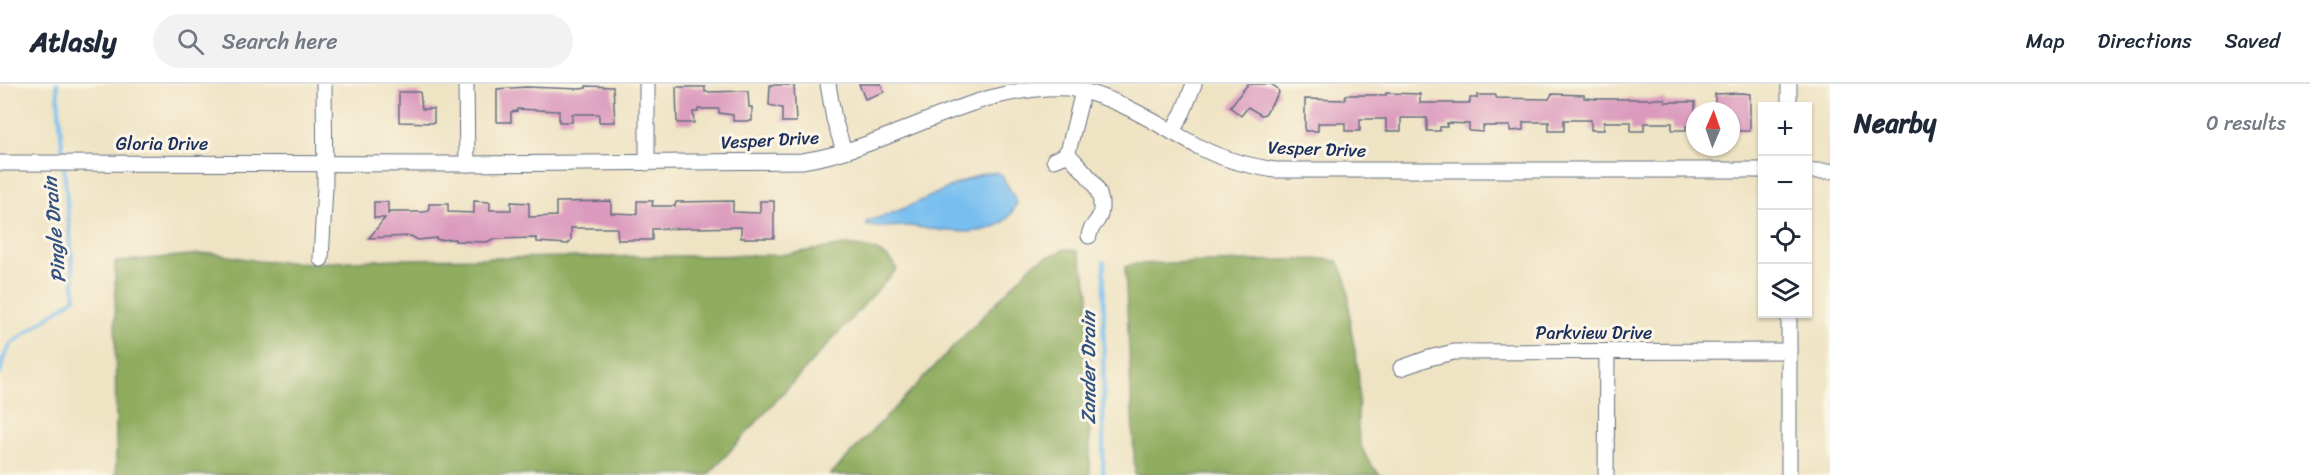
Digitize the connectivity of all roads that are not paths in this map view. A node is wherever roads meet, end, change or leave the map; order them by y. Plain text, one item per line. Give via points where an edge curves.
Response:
1 (324, 84) edge
2 (466, 84) edge
3 (647, 84) edge
4 (828, 84) edge
5 (1194, 84) edge
6 (1789, 84) edge
7 (1024, 86) edge
8 (1083, 91) junction
9 (1789, 102) edge
10 (1172, 132) junction
11 (844, 151) junction
12 (0, 163) edge
13 (324, 163) junction
14 (647, 163) junction
15 (466, 164) junction
16 (1758, 170) edge
17 (1812, 171) edge
18 (1830, 171) edge
19 (1089, 236) dead end
20 (321, 259) dead end
21 (1789, 318) edge
22 (1789, 351) junction
23 (1606, 352) junction
24 (1401, 368) dead end
25 (1606, 475) edge
26 (1789, 475) edge

1 - 13 street
2 - 15 street
3 - 14 street
4 - 11 street
5 - 10 street
6 - 9 street
7 - 8 street, Vesper Drive
7 - 11 street, Vesper Drive via 965,101
8 - 10 street, Vesper Drive via 1129,107
8 - 19 street via 1061,157 1095,184 1101,201 1100,214
10 - 16 street, Vesper Drive via 1219,156 1275,170
11 - 14 street, Vesper Drive via 790,162
12 - 13 street, Gloria Drive
13 - 15 street, Vesper Drive
13 - 20 street
14 - 15 street, Vesper Drive
17 - 18 street
21 - 22 street
22 - 23 street, Parkview Drive
22 - 26 street
23 - 24 street, Parkview Drive via 1454,352
23 - 25 street

